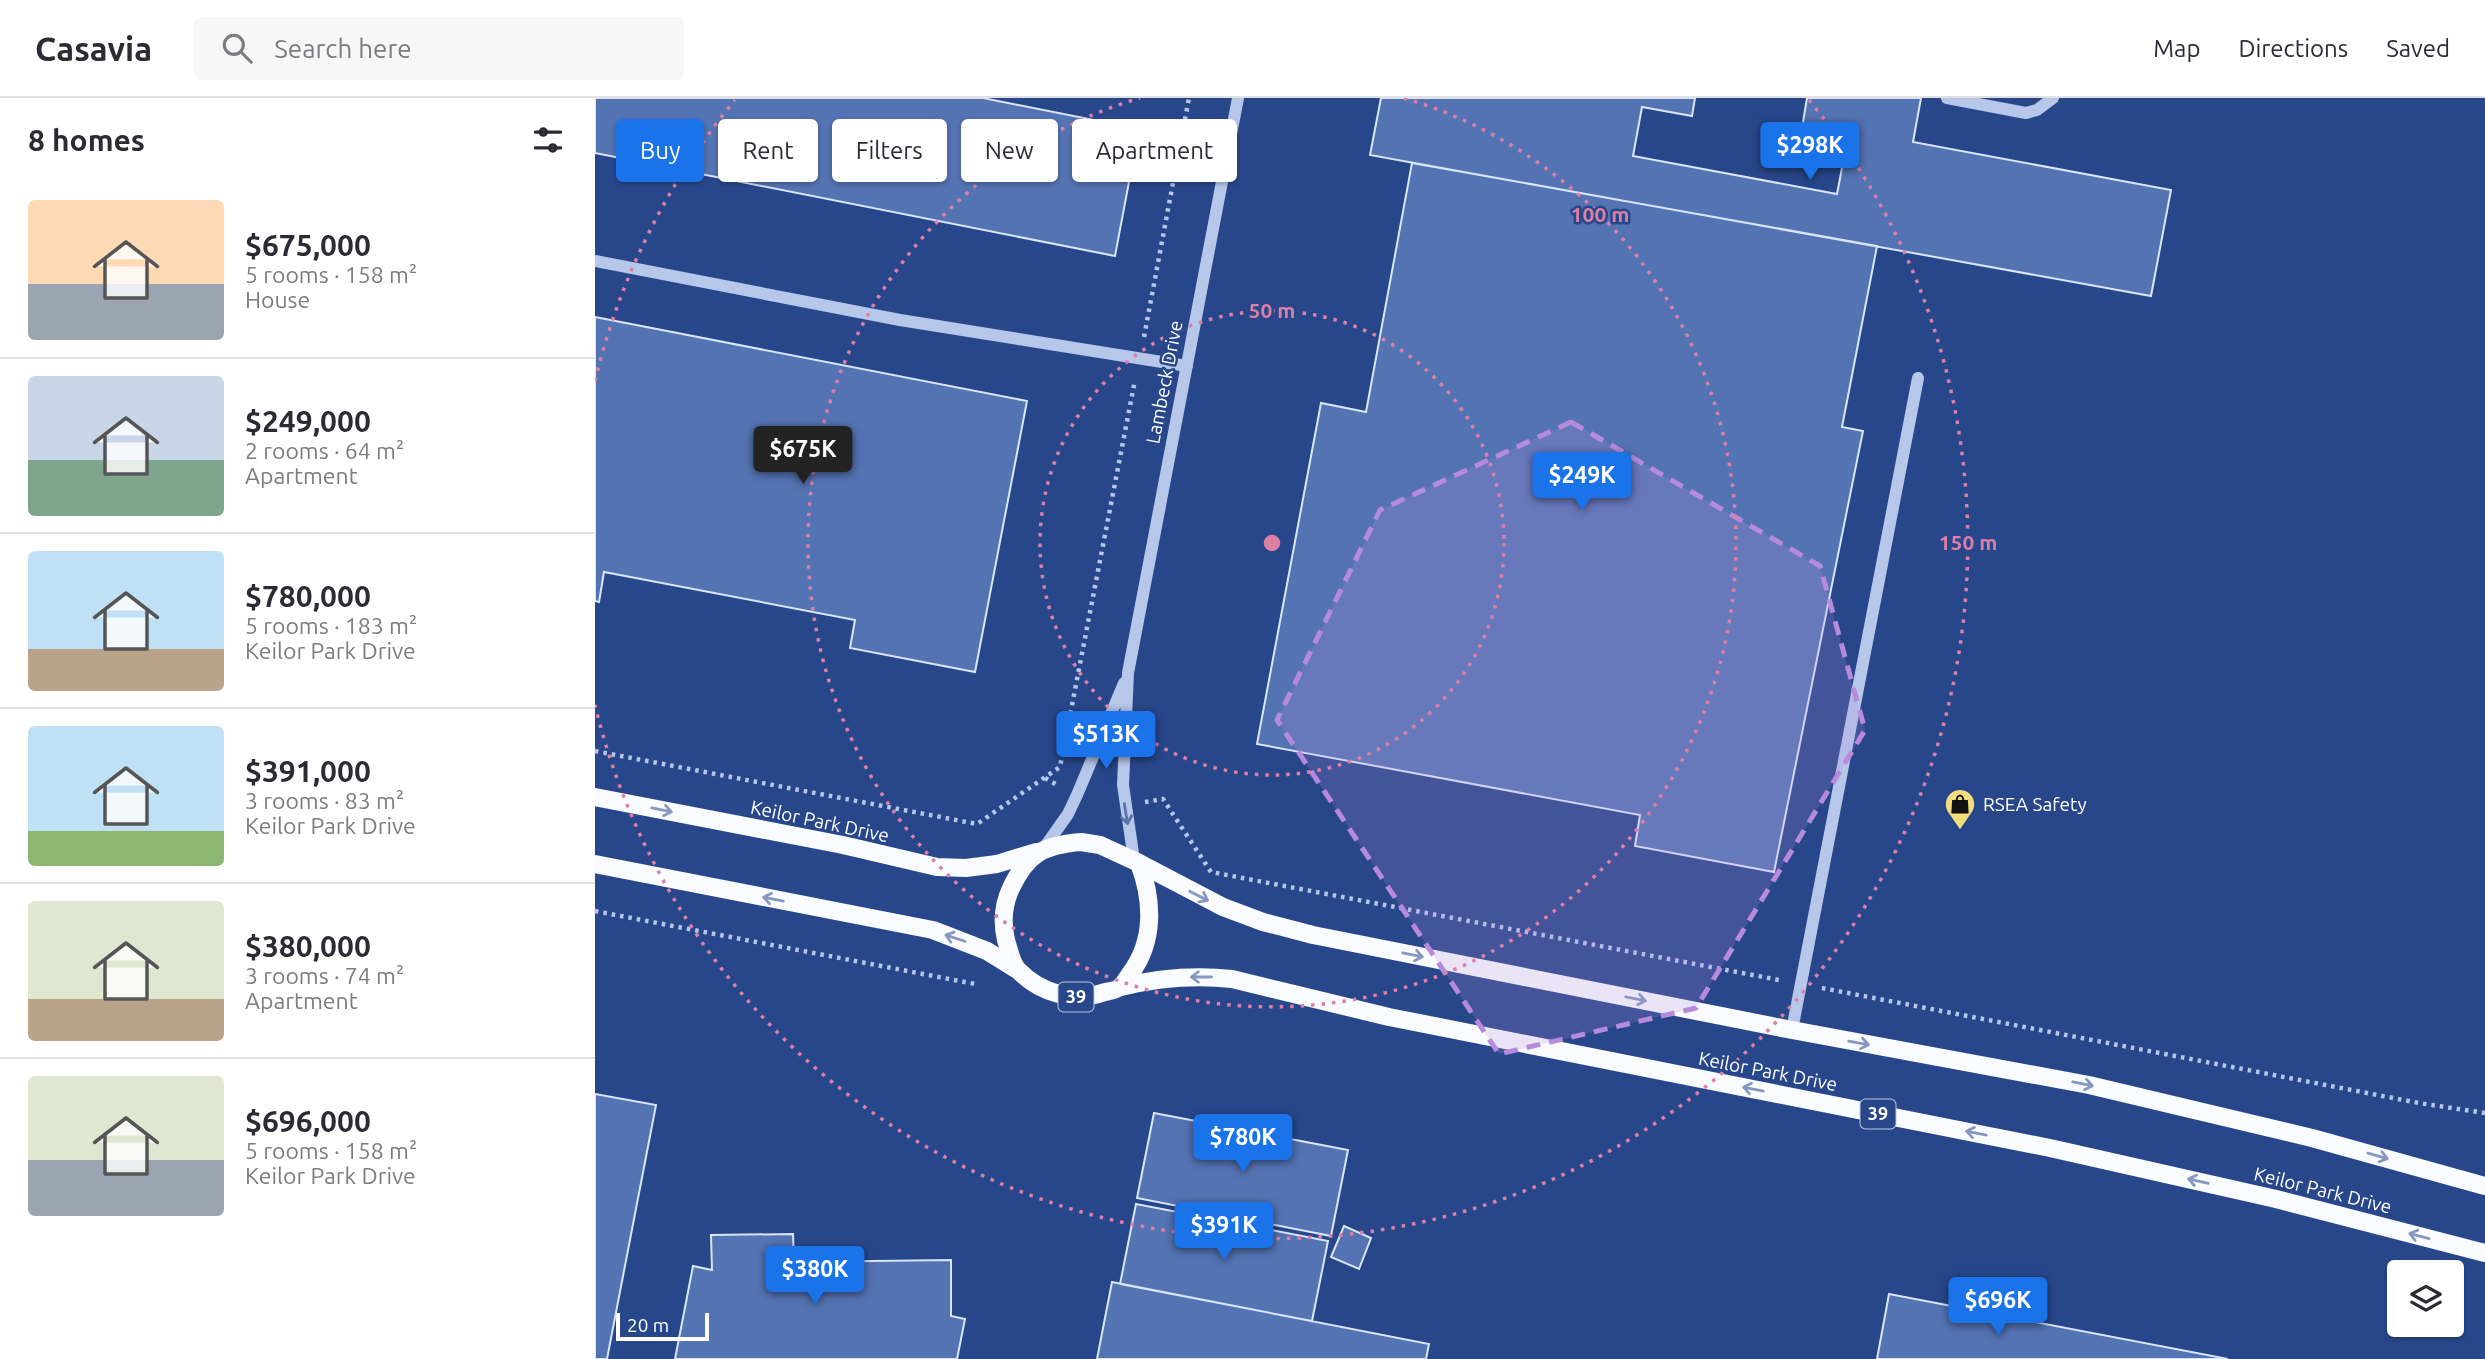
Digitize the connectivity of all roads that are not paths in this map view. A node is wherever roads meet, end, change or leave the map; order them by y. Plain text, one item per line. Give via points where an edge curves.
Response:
1 (1238, 98) edge
2 (1947, 98) edge
3 (2053, 98) edge
4 (595, 261) edge
5 (1187, 366) junction
6 (1918, 378) dead end
7 (1128, 673) junction
8 (595, 797) edge
9 (1040, 850) junction
10 (1137, 862) junction
11 (595, 864) edge
12 (1016, 968) junction
13 (1121, 987) junction
14 (1792, 1030) junction
15 (2485, 1186) edge
16 (2485, 1253) edge

1 - 5 street, Lambeck Drive
2 - 3 street via 2027,113
4 - 5 street via 900,320
5 - 7 street, Lambeck Drive
6 - 14 street
7 - 9 street, Lambeck Drive via 1068,814
7 -> 10 street, Lambeck Drive via 1123,785
8 -> 9 main road, Keilor Park Drive via 937,867 997,864
9 - 10 main road via 1081,842 1100,845
9 - 12 main road via 1022,869 1003,912 1004,932
10 - 13 main road, 39 via 1147,884 1149,927 1136,967
10 -> 14 main road via 1223,907 1288,928
12 -> 11 main road, 39 via 933,930
12 - 13 main road, 39 via 1061,995 1078,998
16 -> 13 main road, Keilor Park Drive / 39 via 2050,1148 1402,1020 1232,979 1149,980
14 -> 15 main road via 2127,1093

